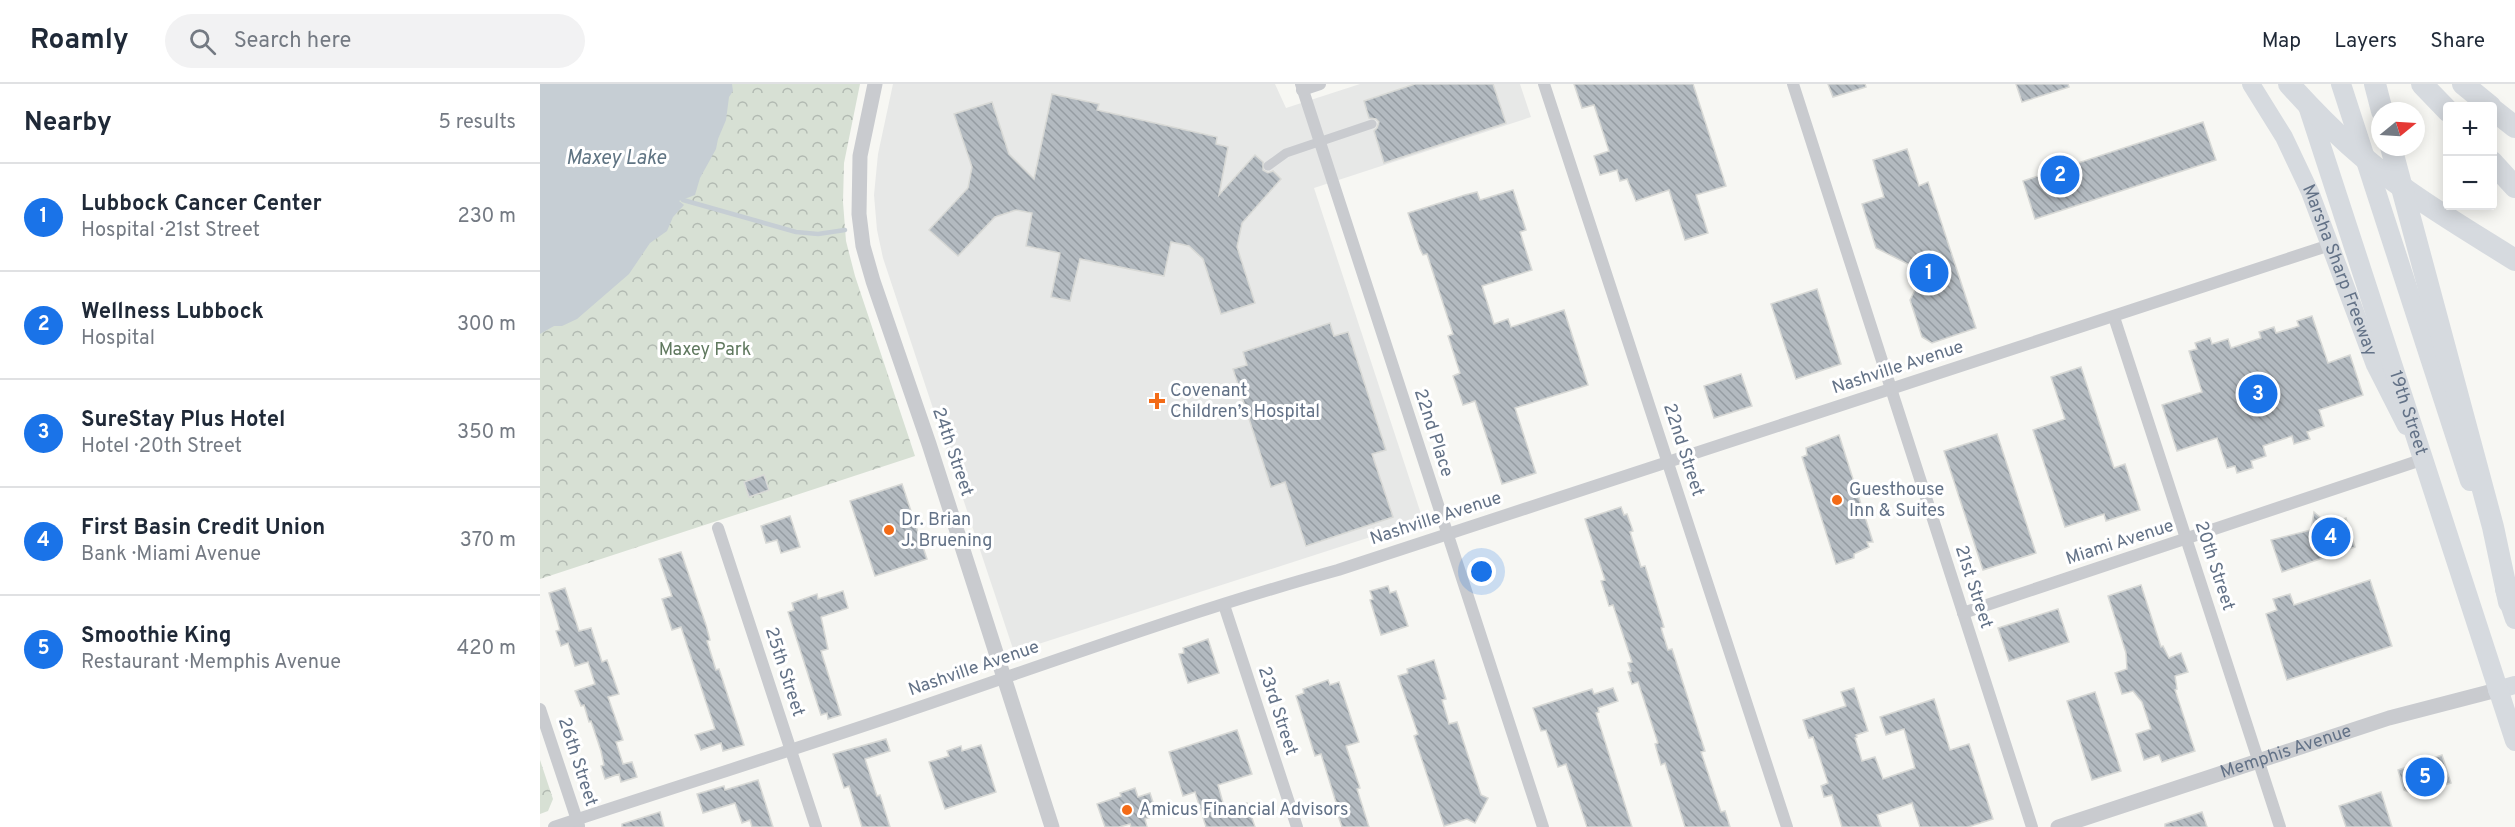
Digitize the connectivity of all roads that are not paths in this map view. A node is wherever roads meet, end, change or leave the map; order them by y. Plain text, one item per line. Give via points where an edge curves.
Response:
1 (875, 84) edge
2 (1320, 84) edge
3 (1544, 84) edge
4 (1792, 84) edge
5 (2252, 84) edge
6 (2289, 84) edge
7 (2300, 84) edge
8 (2341, 84) edge
9 (2375, 84) edge
10 (2422, 84) edge
11 (2463, 84) edge
12 (1301, 87) edge
13 (2380, 102) edge
14 (2484, 102) edge
15 (2443, 106) edge
16 (2497, 113) edge
17 (1372, 124) dead end
18 (2515, 127) edge
19 (2393, 156) edge
20 (1268, 166) dead end
21 (2497, 167) edge
22 (2515, 187) edge
23 (2330, 245) junction
24 (2515, 260) edge
25 (2114, 316) junction
26 (1890, 390) junction
27 (2424, 459) junction
28 (1668, 462) junction
29 (718, 528) dead end
30 (1448, 535) junction
31 (2186, 540) junction
32 (1224, 605) junction
33 (2512, 610) edge
34 (1963, 613) junction
35 (1003, 678) junction
36 (2506, 687) edge
37 (540, 709) edge
38 (2515, 741) edge
39 (791, 750) junction
40 (2258, 761) junction
41 (578, 823) edge
42 (554, 827) edge
43 (816, 827) edge
44 (1053, 827) edge
45 (1297, 827) edge
46 (1543, 827) edge
47 (1787, 827) edge
48 (2032, 827) edge
49 (2058, 827) edge
50 (2280, 827) edge

1 - 35 street, 24th Street via 859,167 863,246
2 - 12 street
3 - 28 street, 22nd Street
4 - 26 street, 21st Street
5 - 23 main road, Marsha Sharp Freeway via 2284,137
6 - 24 highway via 2316,114 2392,180
7 - 27 main road, 19th Street
8 - 33 main road
9 - 13 highway
10 - 15 highway
11 - 14 highway
12 - 30 street, 22nd Place
16 - 18 highway
17 - 20 street via 1286,153
19 - 33 highway
21 - 22 highway
23 - 25 street, Nashville Avenue
23 - 27 main road, Marsha Sharp Freeway via 2375,366
25 - 26 street, Nashville Avenue
25 - 31 street, 20th Street
26 - 28 street, Nashville Avenue
26 - 34 street, 21st Street
27 - 31 street, Miami Avenue
27 - 36 main road, 19th Street
28 - 30 street, Nashville Avenue
28 - 47 street, 22nd Street
29 - 39 street, 25th Street
30 - 32 street, Nashville Avenue
30 - 46 street, 22nd Place
31 - 34 street, Miami Avenue
31 - 40 street, 20th Street
32 - 35 street, Nashville Avenue
32 - 45 street, 23rd Street
34 - 48 street, 21st Street
35 - 39 street, Nashville Avenue
35 - 44 street, 24th Street
36 - 38 main road, 19th Street
36 - 40 street, Memphis Avenue via 2389,718
37 - 41 street, 26th Street
39 - 41 street, Nashville Avenue
39 - 43 street, 25th Street
40 - 49 street, Memphis Avenue
40 - 50 street, 20th Street
41 - 42 street, Nashville Avenue

